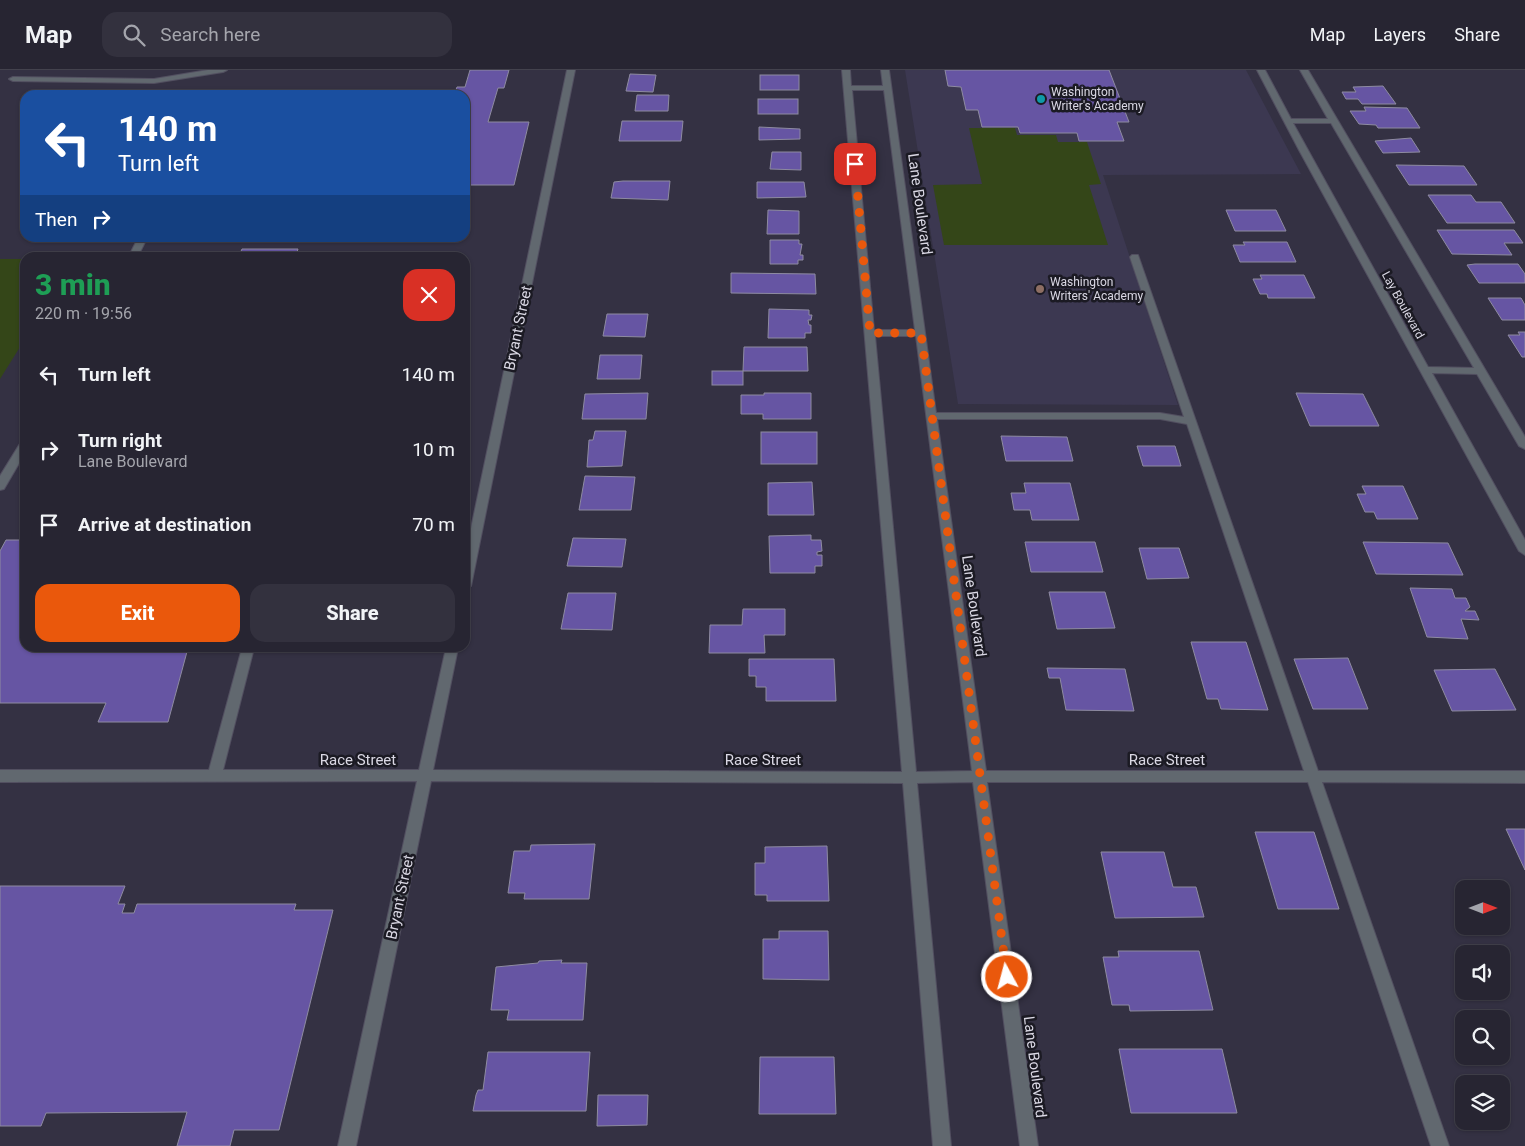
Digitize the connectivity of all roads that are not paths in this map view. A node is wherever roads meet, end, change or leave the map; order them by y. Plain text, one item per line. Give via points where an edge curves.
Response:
1 (223, 70) edge
2 (572, 70) edge
3 (846, 70) edge
4 (885, 70) edge
5 (1261, 70) edge
6 (1304, 70) edge
7 (13, 79) dead end
8 (848, 88) junction
9 (888, 88) junction
10 (1288, 121) junction
11 (1333, 121) junction
12 (1135, 257) dead end
13 (870, 333) junction
14 (921, 333) junction
15 (1425, 370) junction
16 (1480, 371) junction
17 (932, 416) junction
18 (1191, 420) junction
19 (1525, 446) edge
20 (20, 452) edge
21 (0, 486) edge
22 (1525, 551) edge
23 (470, 562) edge
24 (247, 652) edge
25 (451, 652) edge
26 (0, 776) edge
27 (426, 776) junction
28 (1314, 776) junction
29 (214, 777) junction
30 (1525, 777) edge
31 (910, 778) junction
32 (981, 778) junction
33 (347, 1146) edge
34 (942, 1146) edge
35 (1029, 1146) edge
36 (1440, 1146) edge

1 - 7 street via 154,80
2 - 23 street, Bryant Street
3 - 8 street
4 - 9 street, Lane Boulevard
5 - 10 street, Lay Boulevard
6 - 11 street
8 - 9 street
8 - 13 street
9 - 14 street, Lane Boulevard
10 - 11 street
10 - 15 street, Lay Boulevard
11 - 16 street
12 - 18 street
13 - 14 street
13 - 31 street
14 - 17 street, Lane Boulevard
15 - 16 street
15 - 22 street, Lay Boulevard
16 - 19 street
17 - 18 street via 1160,416
17 - 32 street, Lane Boulevard
18 - 28 street
20 - 21 street
24 - 29 street
25 - 27 street, Bryant Street
26 - 29 street, Race Street
27 - 29 street, Race Street
27 - 31 street, Race Street
27 - 33 street, Bryant Street
28 - 30 street, Race Street
28 - 32 street, Race Street
28 - 36 street
31 - 32 street, Race Street
31 - 34 street
32 - 35 street, Lane Boulevard

